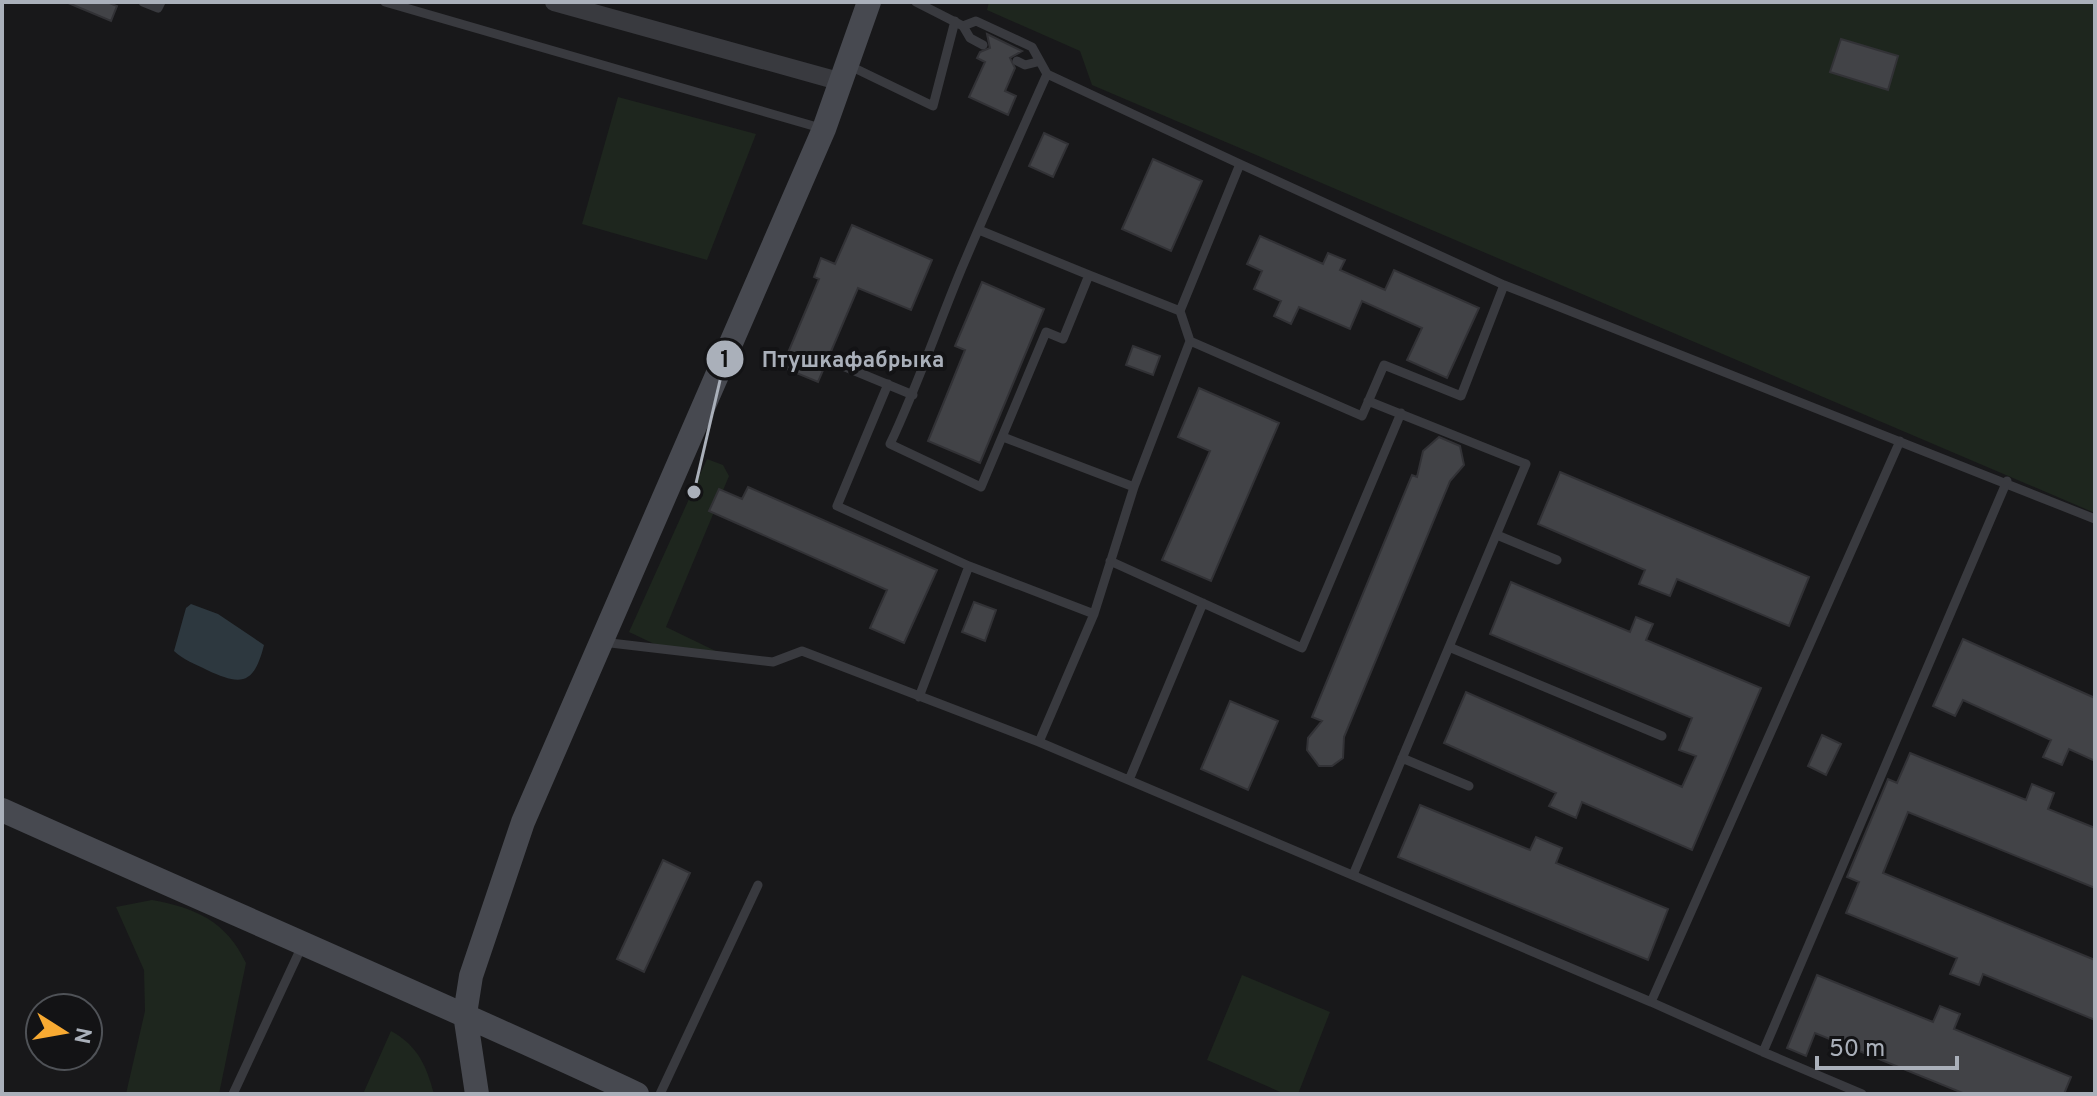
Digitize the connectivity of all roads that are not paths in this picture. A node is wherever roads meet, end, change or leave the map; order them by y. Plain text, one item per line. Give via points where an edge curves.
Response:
1 (143, 2) edge
2 (161, 2) edge
3 (385, 2) edge
4 (554, 2) edge
5 (869, 2) edge
6 (916, 2) edge
7 (959, 23) junction
8 (983, 45) dead end
9 (1017, 61) dead end
10 (1037, 62) junction
11 (845, 74) junction
12 (1047, 74) junction
13 (824, 129) junction
14 (1240, 164) junction
15 (979, 230) junction
16 (1089, 275) junction
17 (1504, 285) junction
18 (1180, 311) junction
19 (1190, 341) junction
20 (838, 364) dead end
21 (888, 384) junction
22 (913, 395) junction
23 (1368, 401) junction
24 (1401, 413) junction
25 (1003, 437) junction
26 (1900, 441) junction
27 (2007, 481) junction
28 (1134, 487) junction
29 (2095, 519) edge
30 (1497, 535) junction
31 (1557, 560) dead end
32 (1110, 561) junction
33 (969, 566) junction
34 (1203, 603) junction
35 (1094, 614) junction
36 (599, 641) junction
37 (1449, 647) junction
38 (919, 697) junction
39 (1662, 736) dead end
40 (1039, 742) junction
41 (1402, 758) junction
42 (1129, 780) junction
43 (1469, 786) dead end
44 (2, 810) edge
45 (1353, 875) junction
46 (758, 885) dead end
47 (302, 946) junction
48 (1651, 1002) junction
49 (465, 1014) junction
50 (1763, 1052) junction
51 (233, 1094) edge
52 (477, 1094) edge
53 (637, 1094) edge
54 (660, 1094) edge
55 (1862, 1094) edge

1 - 2 lane via 158,8
3 - 13 lane
4 - 11 street
5 - 11 main road
6 - 7 lane
7 - 8 lane
7 - 10 lane via 986,24 1032,47
7 - 11 lane via 933,106
9 - 10 lane
10 - 12 lane
11 - 13 main road
12 - 14 lane
12 - 15 lane
13 - 36 main road
14 - 17 lane
14 - 18 lane
15 - 16 lane
15 - 22 lane
16 - 18 lane
16 - 25 lane via 1063,339 1046,332
17 - 23 lane via 1461,396 1384,365
17 - 26 lane
18 - 19 lane
19 - 23 lane via 1362,416
19 - 28 lane
20 - 21 lane
21 - 22 lane
21 - 33 lane via 837,506
22 - 25 lane via 890,444 916,457 981,487
23 - 24 lane
24 - 30 lane via 1526,464
24 - 34 lane via 1302,648
25 - 28 lane
26 - 27 lane
26 - 48 lane
27 - 29 lane
27 - 50 lane
28 - 32 lane
30 - 31 lane
30 - 37 lane
32 - 34 lane
32 - 35 lane
33 - 35 lane
33 - 38 lane
34 - 42 lane
35 - 40 lane
36 - 38 lane via 773,662 802,651
36 - 49 main road via 523,822 471,976
37 - 39 lane
37 - 41 lane
38 - 40 lane
40 - 42 lane
41 - 43 lane
41 - 45 lane
42 - 45 lane
44 - 47 main road
45 - 48 lane
46 - 54 lane
47 - 49 main road
47 - 51 lane
48 - 50 lane
49 - 52 main road
49 - 53 main road
50 - 55 lane

